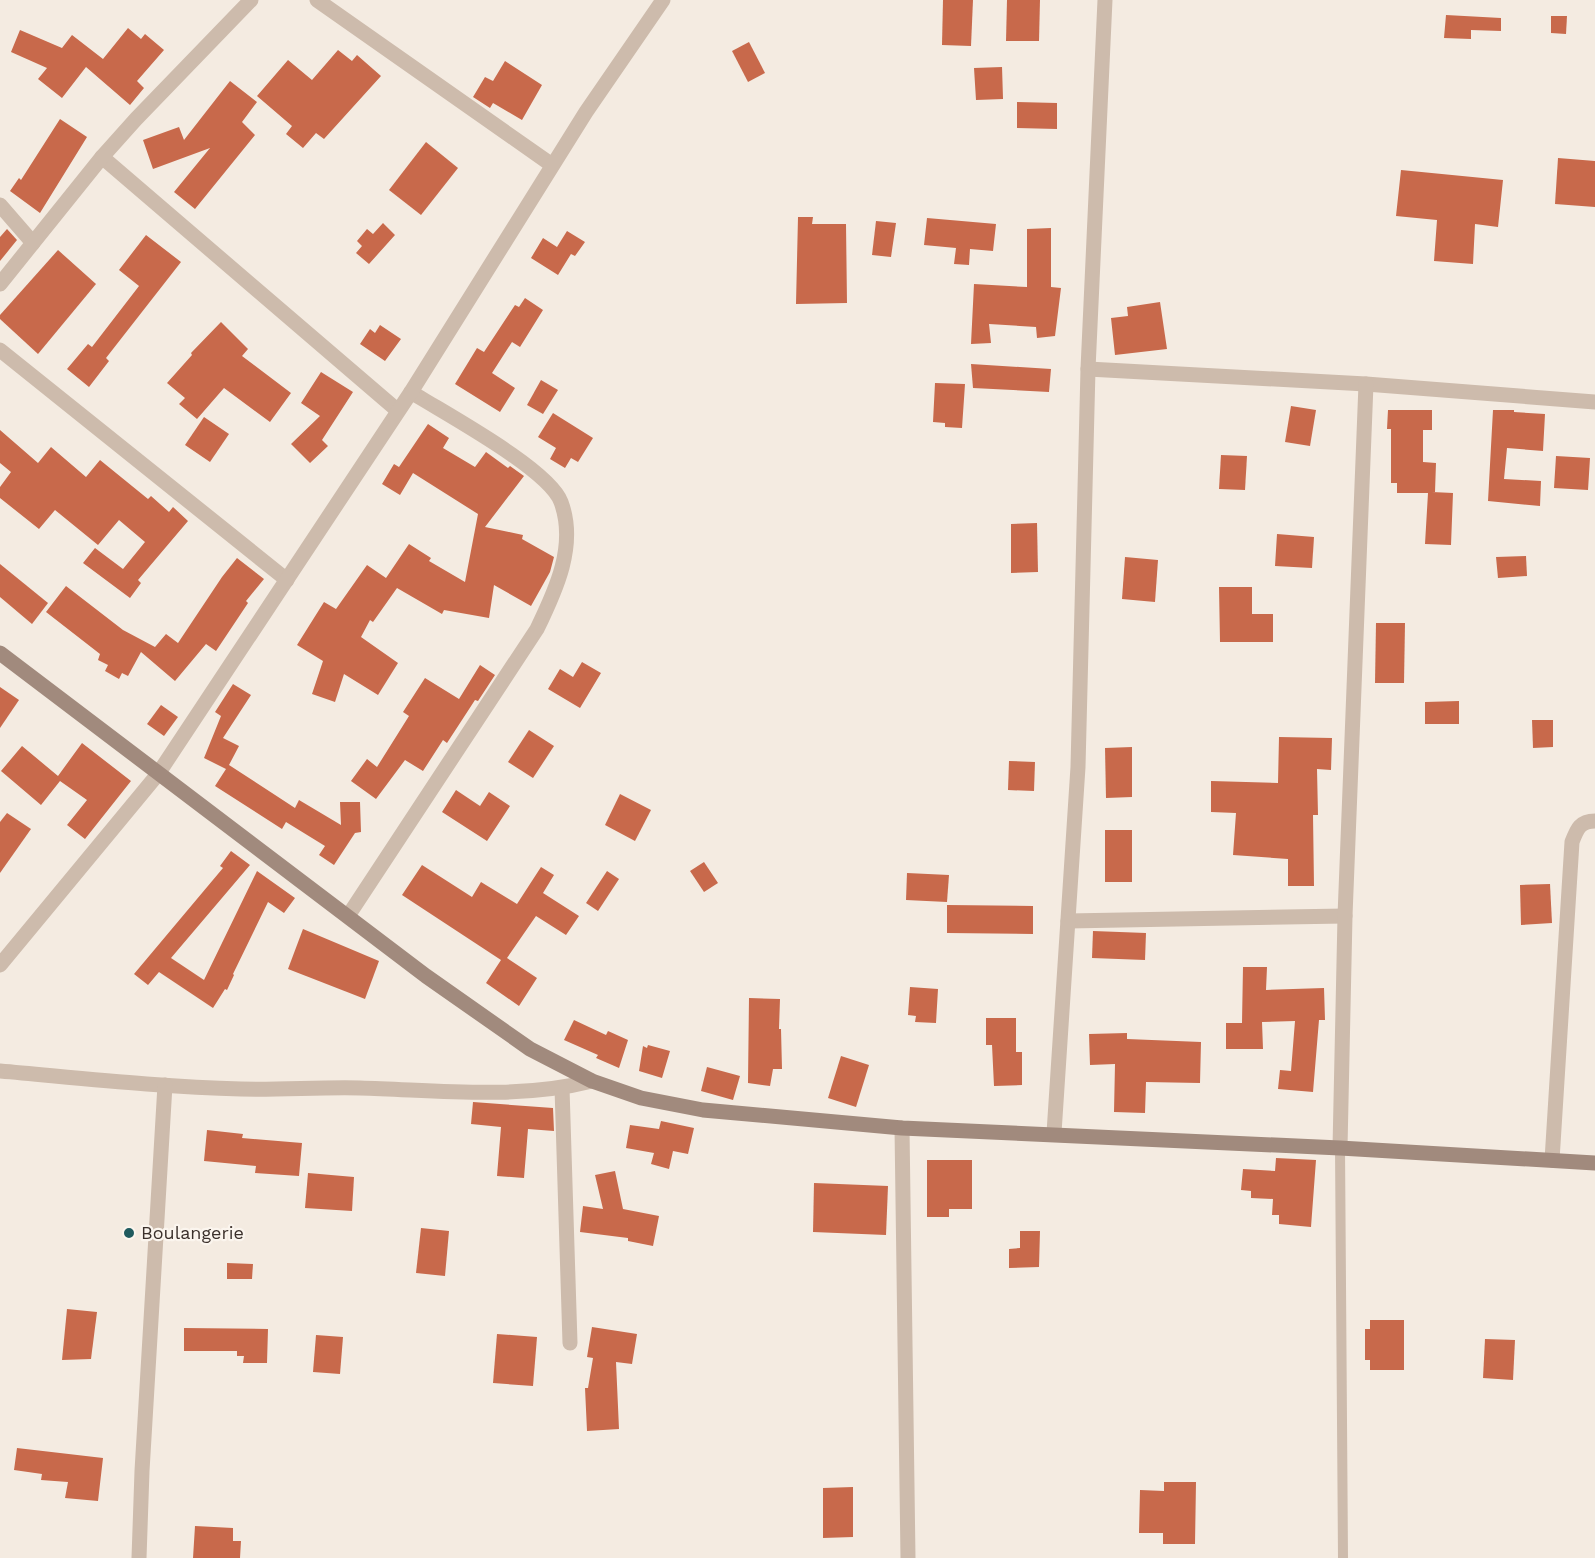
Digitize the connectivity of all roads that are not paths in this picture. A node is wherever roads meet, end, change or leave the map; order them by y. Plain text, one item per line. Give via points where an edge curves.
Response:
1 (251, 0) edge
2 (317, 0) edge
3 (663, 0) edge
4 (1105, 0) edge
5 (102, 157) junction
6 (552, 165) junction
7 (0, 205) edge
8 (33, 243) junction
9 (0, 285) edge
10 (0, 350) edge
11 (1088, 369) junction
12 (1366, 384) junction
13 (411, 392) junction
14 (1595, 402) edge
15 (397, 410) junction
16 (287, 580) junction
17 (0, 653) edge
18 (158, 774) junction
19 (1595, 821) edge
20 (348, 916) junction
21 (1345, 916) junction
22 (1068, 921) junction
23 (0, 965) edge
24 (0, 1071) edge
25 (592, 1081) junction
26 (165, 1085) junction
27 (562, 1088) junction
28 (902, 1128) junction
29 (1054, 1133) junction
30 (1340, 1148) junction
31 (1552, 1160) junction
32 (1595, 1163) edge
33 (570, 1343) dead end
34 (139, 1558) edge
35 (908, 1558) edge
36 (1343, 1558) edge

1 - 5 street
2 - 6 street
3 - 6 street
4 - 11 street
5 - 8 street
5 - 15 street
6 - 13 street
7 - 8 street
8 - 9 street
10 - 16 street
11 - 12 street
11 - 22 street via 1078,767
12 - 14 street
12 - 21 street
13 - 15 street
13 - 20 street via 530,466 552,485 561,502 567,531 564,566 537,629
15 - 16 street
16 - 18 street
17 - 18 street
18 - 20 street
18 - 23 street
19 - 31 street via 1580,825 1572,842
20 - 25 street via 530,1049
21 - 22 street
21 - 30 street
22 - 29 street
24 - 26 street
25 - 27 street
25 - 28 street via 641,1098 703,1110
26 - 27 street via 492,1092
26 - 34 street
27 - 33 street
28 - 29 street
28 - 35 street
29 - 30 street
30 - 31 street
30 - 36 lane
31 - 32 street

